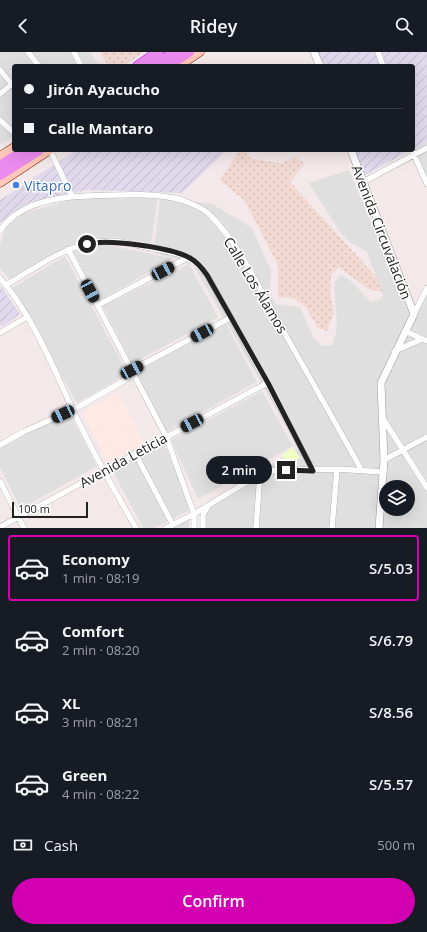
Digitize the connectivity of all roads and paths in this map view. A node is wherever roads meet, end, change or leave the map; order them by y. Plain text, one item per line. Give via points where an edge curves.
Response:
1 (28, 52) edge
2 (74, 52) edge
3 (154, 52) edge
4 (158, 52) edge
5 (174, 52) edge
6 (189, 52) edge
7 (200, 52) edge
8 (314, 52) edge
9 (378, 52) edge
10 (34, 64) edge
11 (80, 64) edge
12 (135, 64) edge
13 (141, 64) edge
14 (156, 64) edge
15 (170, 64) edge
16 (182, 64) edge
17 (319, 64) edge
18 (382, 64) edge
19 (0, 70) edge
20 (12, 83) edge
21 (12, 85) edge
22 (0, 94) edge
23 (0, 120) edge
24 (12, 131) edge
25 (12, 148) edge
26 (427, 148) edge
27 (21, 152) edge
28 (36, 152) edge
29 (47, 152) edge
30 (51, 152) edge
31 (352, 152) edge
32 (413, 153) edge
33 (0, 156) edge
34 (0, 166) edge
35 (0, 175) edge
36 (363, 182) junction
37 (0, 183) edge
38 (427, 184) edge
39 (72, 196) junction
40 (0, 231) edge
41 (68, 249) junction
42 (189, 257) junction
43 (0, 278) edge
44 (6, 286) junction
45 (427, 288) edge
46 (98, 305) junction
47 (414, 314) junction
48 (27, 317) junction
49 (230, 318) junction
50 (405, 331) junction
51 (0, 333) edge
52 (424, 340) edge
53 (395, 351) junction
54 (133, 372) junction
55 (268, 383) junction
56 (73, 410) junction
57 (382, 417) junction
58 (166, 436) junction
59 (427, 437) edge
60 (0, 445) edge
61 (403, 450) junction
62 (135, 453) junction
63 (384, 460) junction
64 (337, 469) junction
65 (313, 471) junction
66 (362, 471) junction
67 (104, 472) junction
68 (384, 472) junction
69 (260, 474) junction
70 (0, 481) edge
71 (427, 488) edge
72 (220, 497) junction
73 (194, 514) junction
74 (19, 518) junction
75 (173, 525) junction
76 (0, 527) edge
77 (24, 528) edge
78 (136, 528) edge
79 (166, 528) edge
80 (194, 528) edge
81 (203, 528) edge
82 (256, 528) edge
83 (332, 528) edge
84 (378, 528) edge

1 - 10 street
2 - 11 street
3 - 12 main road
4 - 13 highway
5 - 14 highway
6 - 15 highway
7 - 16 main road
8 - 17 street
9 - 18 street
19 - 20 street
21 - 22 street
23 - 24 street
25 - 33 main road
26 - 32 street
27 - 34 highway
28 - 35 highway
29 - 37 main road
30 - 39 street
31 - 36 street, Avenida Circuvalación
32 - 36 street
32 - 38 street
36 - 47 street, Avenida Circuvalación
39 - 40 street, Calle Los Álamos via 20,211 5,223
39 - 66 street, Calle Los Álamos via 121,194 182,200 210,215 237,248
41 - 42 street via 97,241 122,242
41 - 44 street
41 - 46 street
42 - 46 street
42 - 49 street via 207,275
43 - 44 street
44 - 48 street
45 - 47 street
46 - 54 street
47 - 50 street
48 - 51 street
48 - 56 street
49 - 54 street
49 - 55 street
50 - 52 street
50 - 53 street
52 - 53 street
53 - 57 street via 381,383
54 - 56 street
54 - 58 street
55 - 58 street, Avenida Leticia
55 - 65 street
56 - 60 street
56 - 67 street
57 - 61 street
57 - 63 street
58 - 62 street, Avenida Leticia
58 - 73 street
59 - 61 street
61 - 63 street
61 - 71 street
62 - 67 street, Avenida Leticia
62 - 75 street
63 - 68 street
64 - 65 street
64 - 66 street
64 - 83 street
65 - 69 street via 276,470
66 - 68 street
67 - 74 street, Avenida Leticia
67 - 78 street
68 - 84 street
69 - 72 street
69 - 82 street
70 - 74 street
72 - 73 street
72 - 81 street via 206,507
73 - 75 street
73 - 80 street
74 - 76 street, Avenida Leticia
74 - 77 street
75 - 79 street

